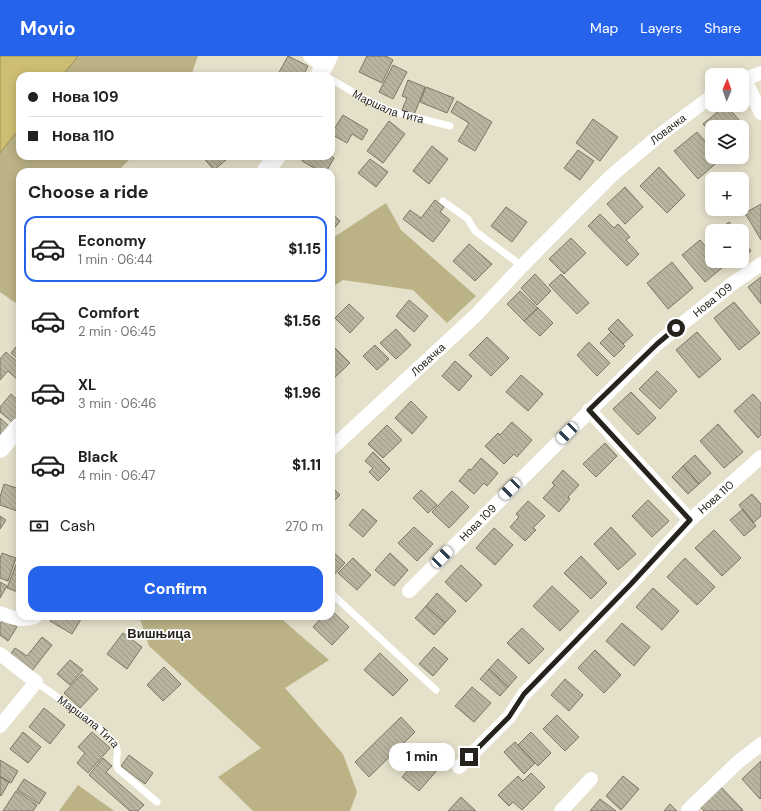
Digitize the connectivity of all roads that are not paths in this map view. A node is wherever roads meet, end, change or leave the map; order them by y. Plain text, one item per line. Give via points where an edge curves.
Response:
1 (761, 73) edge
2 (749, 77) edge
3 (335, 78) edge
4 (749, 90) edge
5 (705, 101) edge
6 (761, 113) edge
7 (450, 126) dead end
8 (443, 201) dead end
9 (761, 264) edge
10 (522, 266) junction
11 (589, 410) junction
12 (16, 431) edge
13 (335, 445) edge
14 (0, 449) edge
15 (761, 456) edge
16 (690, 520) junction
17 (409, 590) dead end
18 (335, 597) edge
19 (0, 613) edge
20 (16, 618) edge
21 (0, 654) edge
22 (36, 682) junction
23 (436, 690) dead end
24 (0, 726) edge
25 (761, 744) edge
26 (459, 767) dead end
27 (590, 779) dead end
28 (157, 802) dead end
29 (688, 810) edge
30 (561, 811) edge

1 - 2 street
3 - 7 lane, Маршала Тита via 363,98 391,110
4 - 6 street
5 - 10 street, Ловачка via 611,176
8 - 10 lane via 468,219 475,231
9 - 11 street, Нова 109 via 657,344
10 - 13 street, Ловачка via 476,315
11 - 16 street
11 - 17 street, Нова 109
12 - 14 street
15 - 16 street, Нова 110
16 - 26 street, Нова 110 via 524,694 509,717
18 - 23 lane
19 - 20 street
21 - 22 street, Маршала Тита
22 - 24 street
22 - 28 lane, Маршала Тита via 99,728 118,749 118,770
25 - 29 street via 738,762
27 - 30 street

